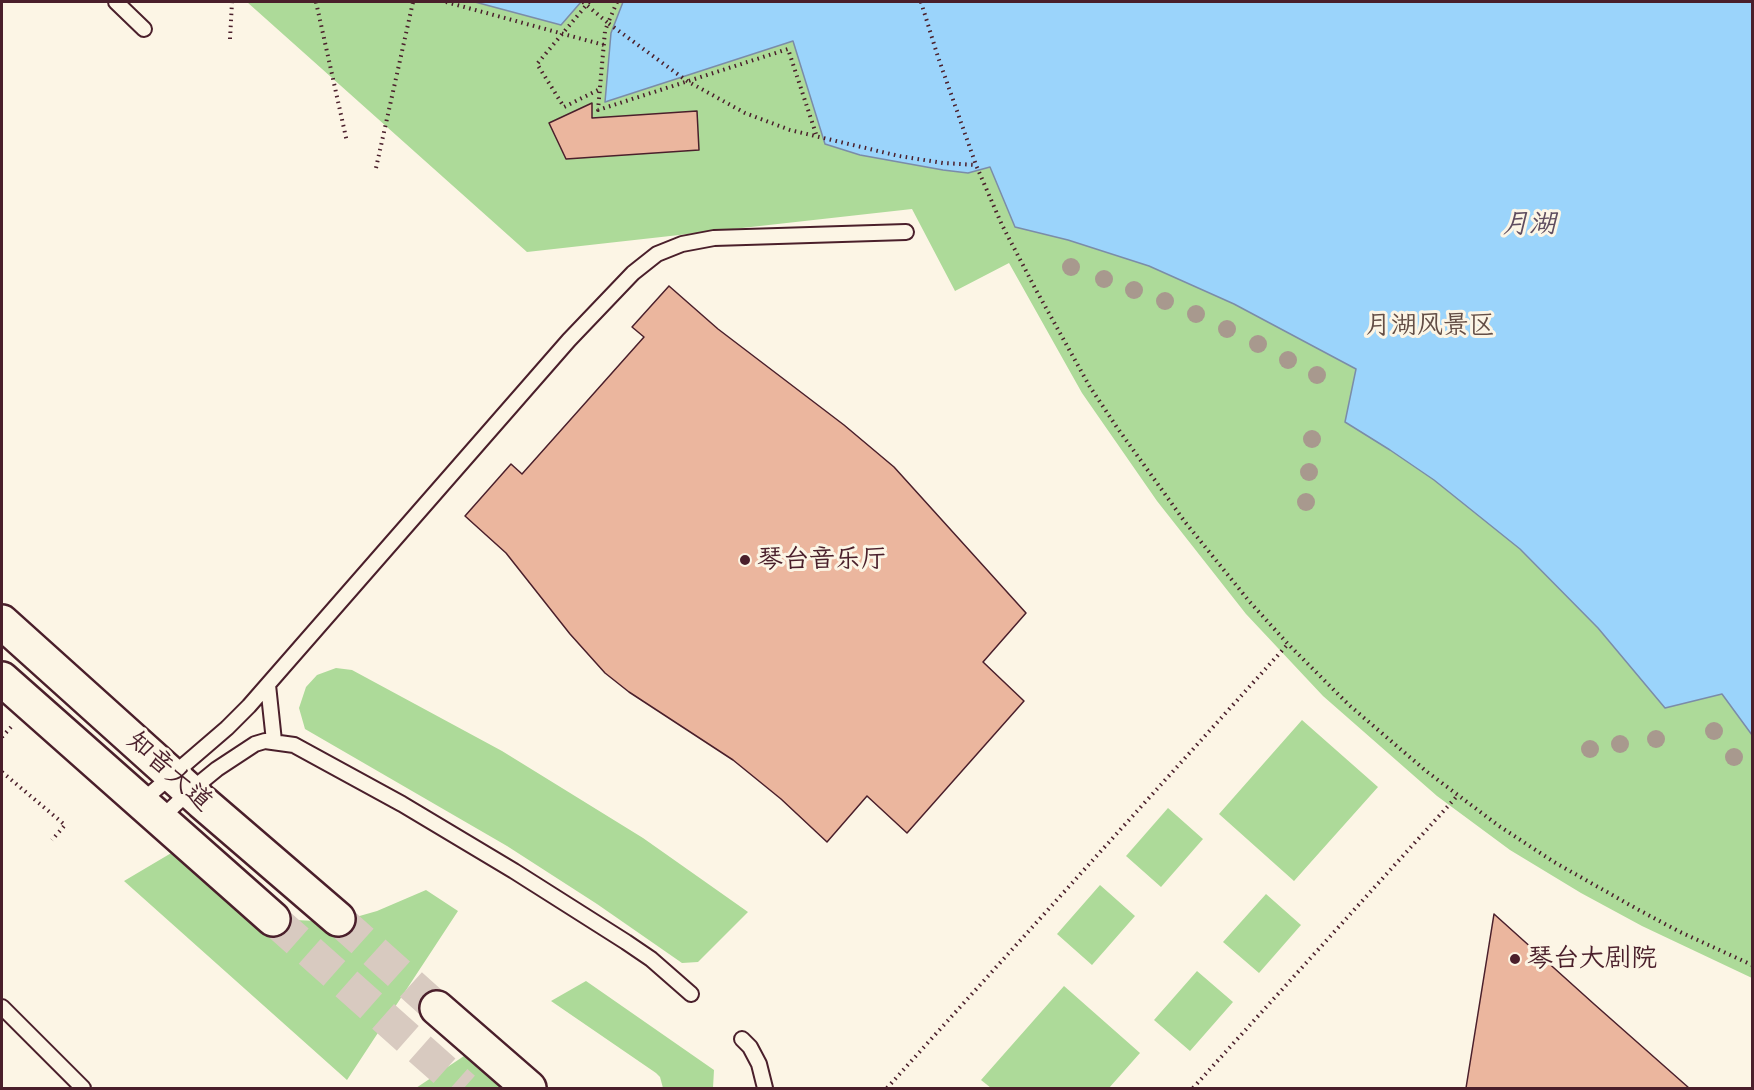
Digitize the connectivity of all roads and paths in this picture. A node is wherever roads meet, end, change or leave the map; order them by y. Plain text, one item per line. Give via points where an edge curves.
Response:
1 (116, 2) edge
2 (232, 2) edge
3 (315, 2) edge
4 (413, 2) edge
5 (446, 2) edge
6 (617, 2) edge
7 (921, 2) edge
8 (586, 3) edge
9 (608, 23) junction
10 (144, 29) dead end
11 (562, 34) junction
12 (230, 39) dead end
13 (604, 45) junction
14 (687, 81) junction
15 (600, 89) junction
16 (817, 137) junction
17 (347, 142) dead end
18 (976, 165) junction
19 (376, 168) dead end
20 (906, 232) dead end
21 (2, 622) edge
22 (1288, 644) junction
23 (2, 679) edge
24 (268, 685) junction
25 (12, 726) dead end
26 (2, 737) edge
27 (274, 741) junction
28 (2, 772) edge
29 (180, 783) junction
30 (1458, 795) junction
31 (150, 811) junction
32 (52, 840) dead end
33 (273, 919) tunnel mouth
34 (338, 919) tunnel mouth
35 (1752, 965) edge
36 (691, 994) dead end
37 (2, 1007) edge
38 (437, 1008) tunnel mouth
39 (742, 1040) dead end
40 (83, 1089) edge
41 (529, 1089) edge
42 (765, 1089) edge
43 (887, 1089) edge
44 (1193, 1089) edge

1 - 10 lane
2 - 12 path
3 - 17 path
4 - 19 path
5 - 11 path
6 - 9 path
7 - 18 path
8 - 9 path
8 - 11 path
9 - 13 path
9 - 14 path
11 - 13 path
11 - 15 path via 537,64 564,107
13 - 15 path
14 - 15 path via 598,110
14 - 16 path via 745,113
14 - 16 path via 788,49
16 - 18 path via 900,156
18 - 22 path via 1007,235 1090,387 1185,522
20 - 24 lane via 714,238 657,254 633,273 569,340
21 - 29 main road, 知音大道
22 - 30 path via 1349,705
22 - 43 path
23 - 31 main road, 知音大道
24 - 27 lane
24 - 29 lane
25 - 26 path
27 - 29 lane via 260,742
27 - 36 lane via 294,745 341,770 504,865 651,959
28 - 32 path via 65,825
29 - 31 lane
29 - 31 lane
29 - 34 main road, 知音大道
30 - 35 path via 1499,826 1600,889
30 - 44 path
31 - 33 main road, 知音大道
37 - 40 lane
38 - 41 main road
39 - 42 lane via 759,1064

